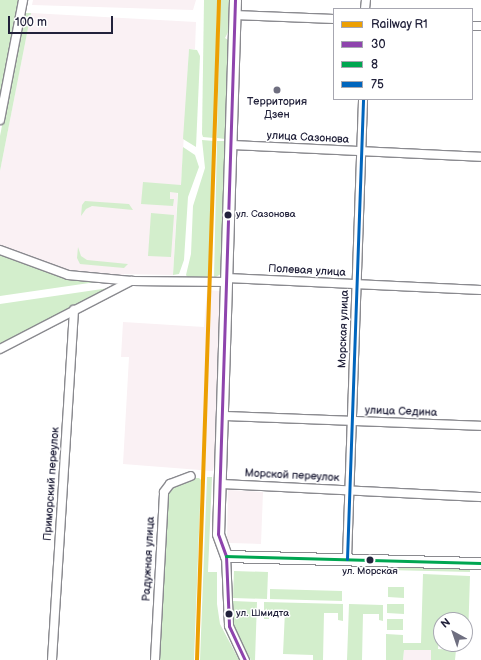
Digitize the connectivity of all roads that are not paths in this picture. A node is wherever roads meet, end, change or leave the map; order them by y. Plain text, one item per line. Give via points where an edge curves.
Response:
1 (23, 0) edge
2 (235, 0) edge
3 (234, 15) junction
4 (333, 19) edge
5 (363, 100) edge
6 (0, 120) edge
7 (231, 146) junction
8 (361, 151) junction
9 (481, 157) edge
10 (0, 250) edge
11 (227, 280) junction
12 (132, 281) junction
13 (357, 284) junction
14 (481, 290) edge
15 (74, 310) junction
16 (0, 349) edge
17 (223, 416) junction
18 (351, 421) junction
19 (481, 426) edge
20 (191, 476) dead end
21 (221, 484) junction
22 (349, 490) junction
23 (481, 497) edge
24 (226, 556) junction
25 (347, 559) junction
26 (481, 563) edge
27 (52, 660) edge
28 (155, 660) edge
29 (246, 660) edge

1 - 6 street
2 - 3 street
3 - 4 street
3 - 7 street
5 - 8 street, Морская улица
7 - 8 street, улица Сазонова
7 - 11 street
8 - 9 street, улица Сазонова
8 - 13 street, Морская улица
10 - 12 street via 68,275
11 - 12 street, Полевая улица
11 - 13 street, Полевая улица
11 - 17 street
12 - 15 street
13 - 14 street, Полевая улица
13 - 18 street, Морская улица
15 - 16 street
15 - 27 street, Приморский переулок
17 - 18 street, улица Седина
17 - 21 street
18 - 19 street, улица Седина
18 - 22 street, Морская улица
20 - 28 street, Радужная улица via 170,484 164,492
21 - 22 street, Морской переулок
21 - 24 street via 218,534
22 - 23 street, Морской переулок
22 - 25 street, Морская улица
24 - 25 street
24 - 29 street via 229,626
25 - 26 street

